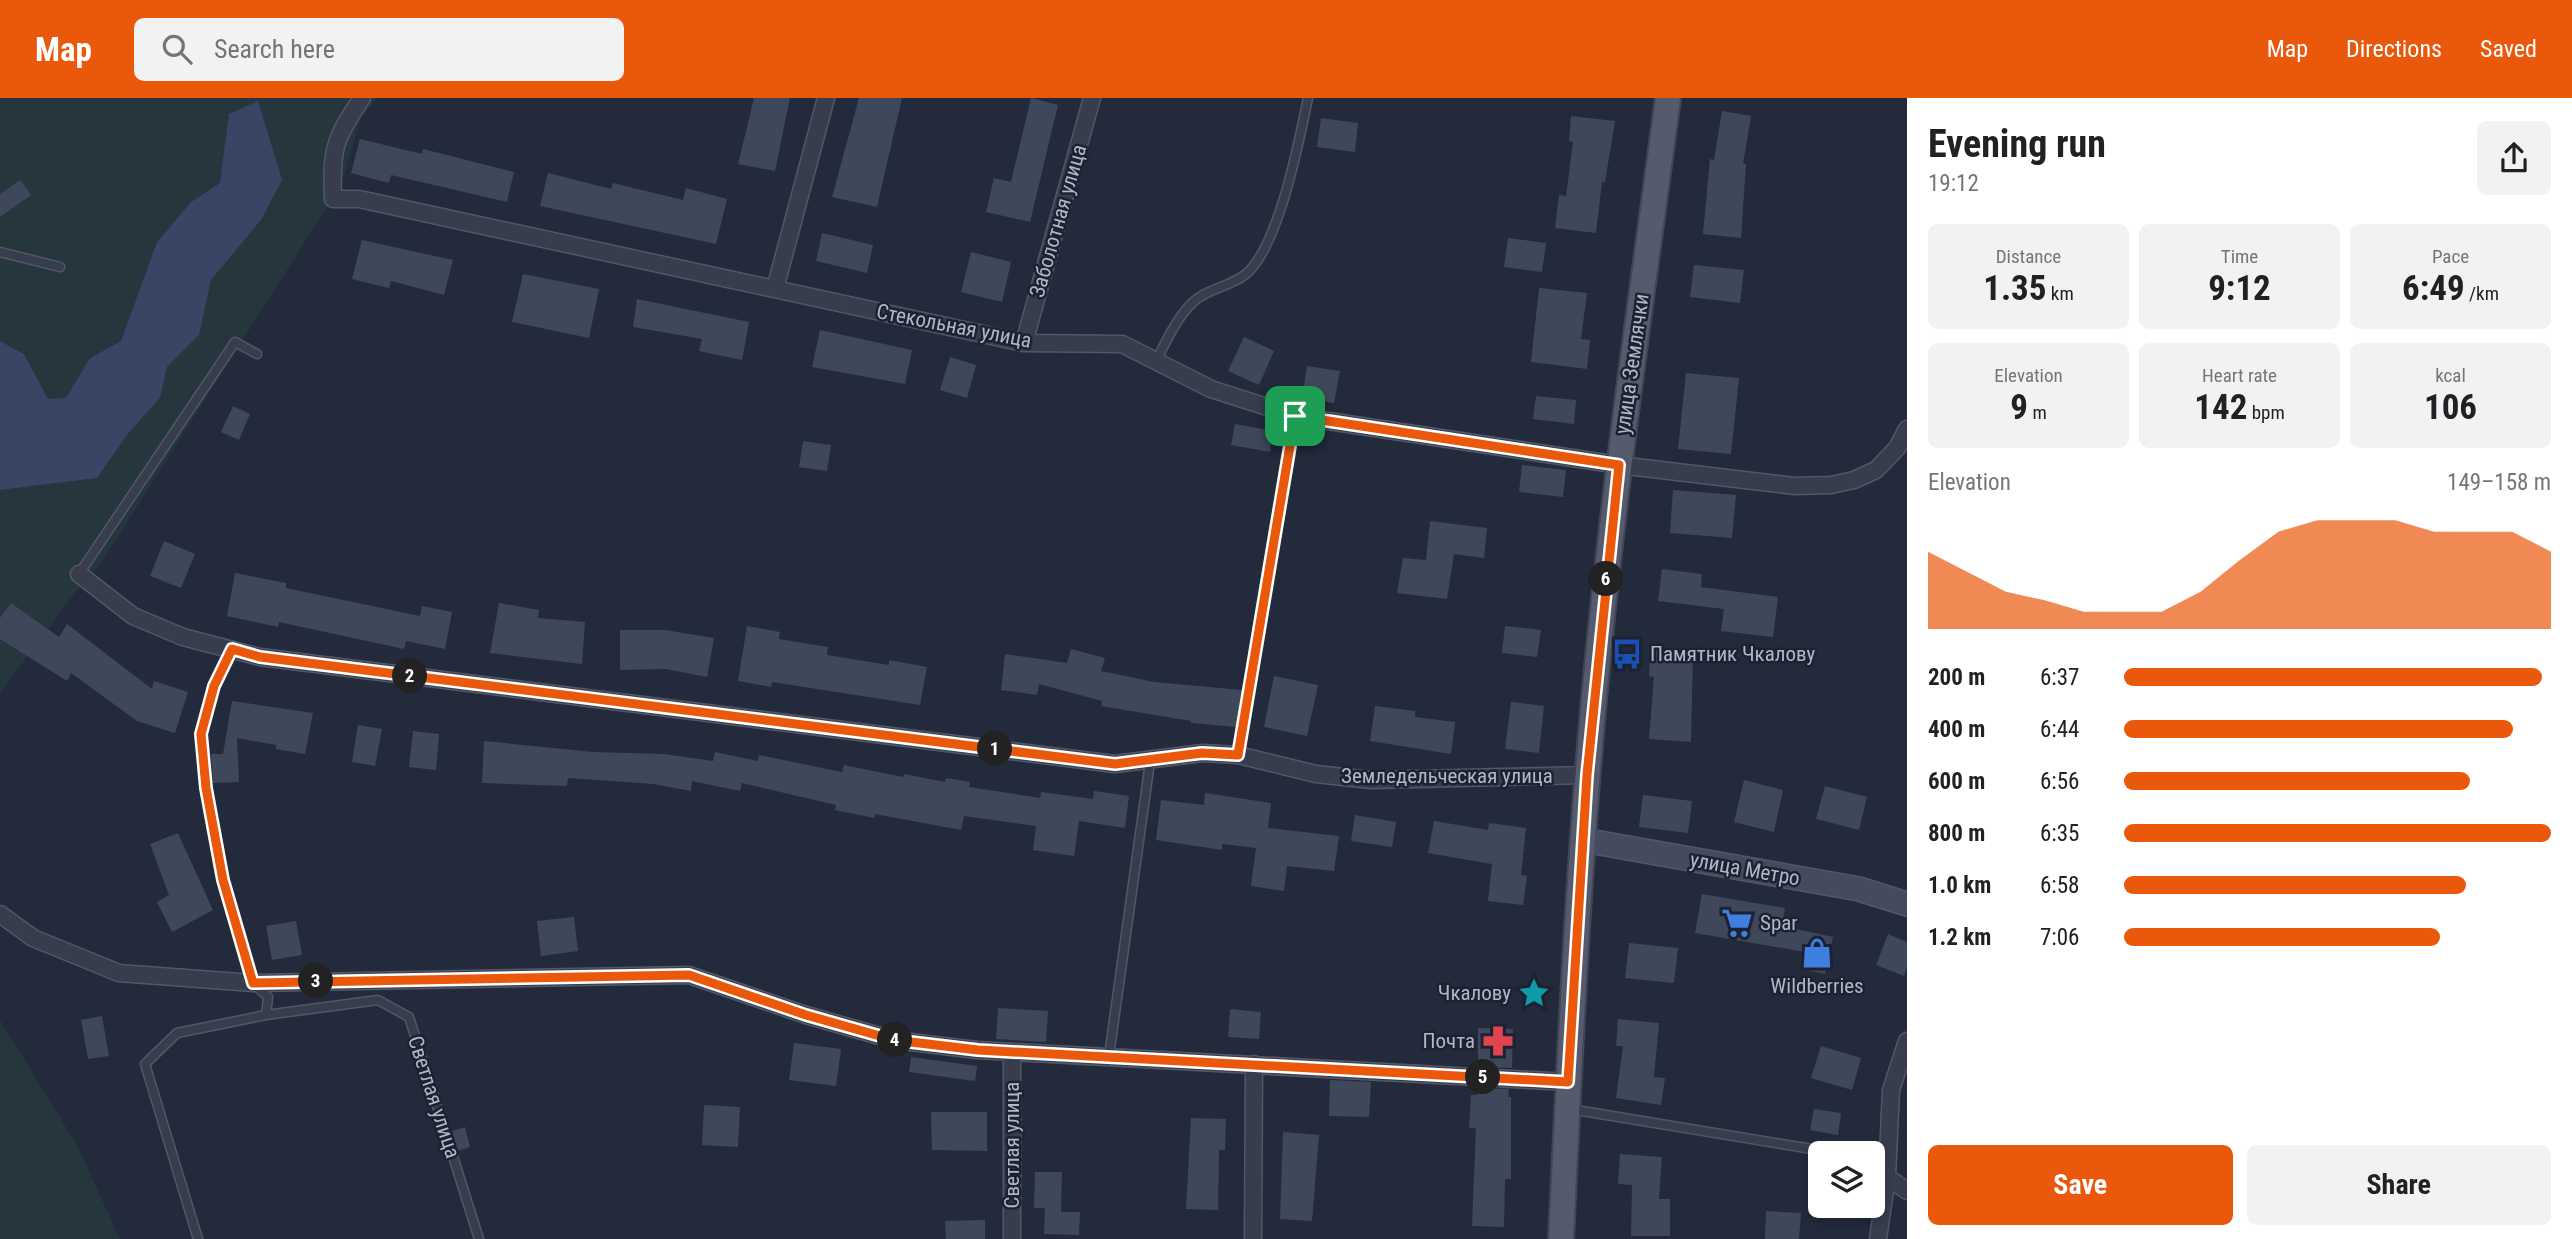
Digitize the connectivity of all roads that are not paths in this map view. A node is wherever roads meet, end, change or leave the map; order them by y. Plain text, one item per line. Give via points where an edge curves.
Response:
1 (362, 98) edge
2 (826, 98) edge
3 (1092, 98) edge
4 (1308, 98) edge
5 (1668, 98) edge
6 (0, 251) edge
7 (60, 267) dead end
8 (775, 289) junction
9 (1024, 343) junction
10 (257, 354) dead end
11 (1157, 360) junction
12 (1295, 416) junction
13 (1907, 429) edge
14 (1619, 465) junction
15 (79, 574) joint
16 (232, 649) junction
17 (1238, 755) junction
18 (1150, 762) junction
19 (1587, 775) junction
20 (1583, 840) junction
21 (1907, 904) edge
22 (0, 914) edge
23 (253, 983) junction
24 (266, 1015) junction
25 (1907, 1041) edge
26 (1012, 1052) junction
27 (1109, 1056) junction
28 (1254, 1064) junction
29 (1568, 1082) junction
30 (1567, 1108) junction
31 (1808, 1148) edge
32 (1887, 1177) junction
33 (1907, 1191) edge
34 (198, 1239) edge
35 (479, 1239) edge
36 (1012, 1239) edge
37 (1252, 1239) edge
38 (1561, 1239) edge
39 (1878, 1239) edge

1 - 8 street, Стекольная улица via 340,130 332,159 333,199 359,199
2 - 8 street
3 - 9 street, Заболотная улица
4 - 11 lane via 1272,235 1247,274 1196,299 1166,339
5 - 14 main road, улица Землячки
6 - 7 lane
8 - 9 street, Стекольная улица
9 - 11 street, Стекольная улица via 1122,344
10 - 15 lane via 235,342
11 - 12 street, Стекольная улица via 1211,389
12 - 14 street, Стекольная улица
12 - 17 lane
13 - 14 street, Стекольная улица via 1876,470 1831,485 1795,486
14 - 19 main road, улица Землячки
15 - 16 street, Земледельческая улица via 133,616 183,637
16 - 18 street, Земледельческая улица via 260,657 1087,761
16 - 23 lane via 214,686 201,734 223,880
17 - 18 street, Земледельческая улица via 1163,756
17 - 19 street, Земледельческая улица via 1316,774 1371,780
18 - 27 lane
19 - 20 main road, улица Землячки
20 - 21 street, улица Метро via 1859,889
20 - 29 main road, улица Землячки
22 - 23 street via 33,938 119,973
23 - 24 lane via 268,997
23 - 26 street via 689,975 894,1040
24 - 34 lane, Светлая улица via 177,1032 145,1064
24 - 35 lane, Светлая улица via 378,1000 409,1017
25 - 32 street via 1891,1090
26 - 27 street
26 - 36 street, Светлая улица
27 - 28 street
28 - 29 street
28 - 37 street
29 - 30 main road, улица Землячки
30 - 31 lane
30 - 38 main road, улица Землячки
32 - 33 street
32 - 39 street

